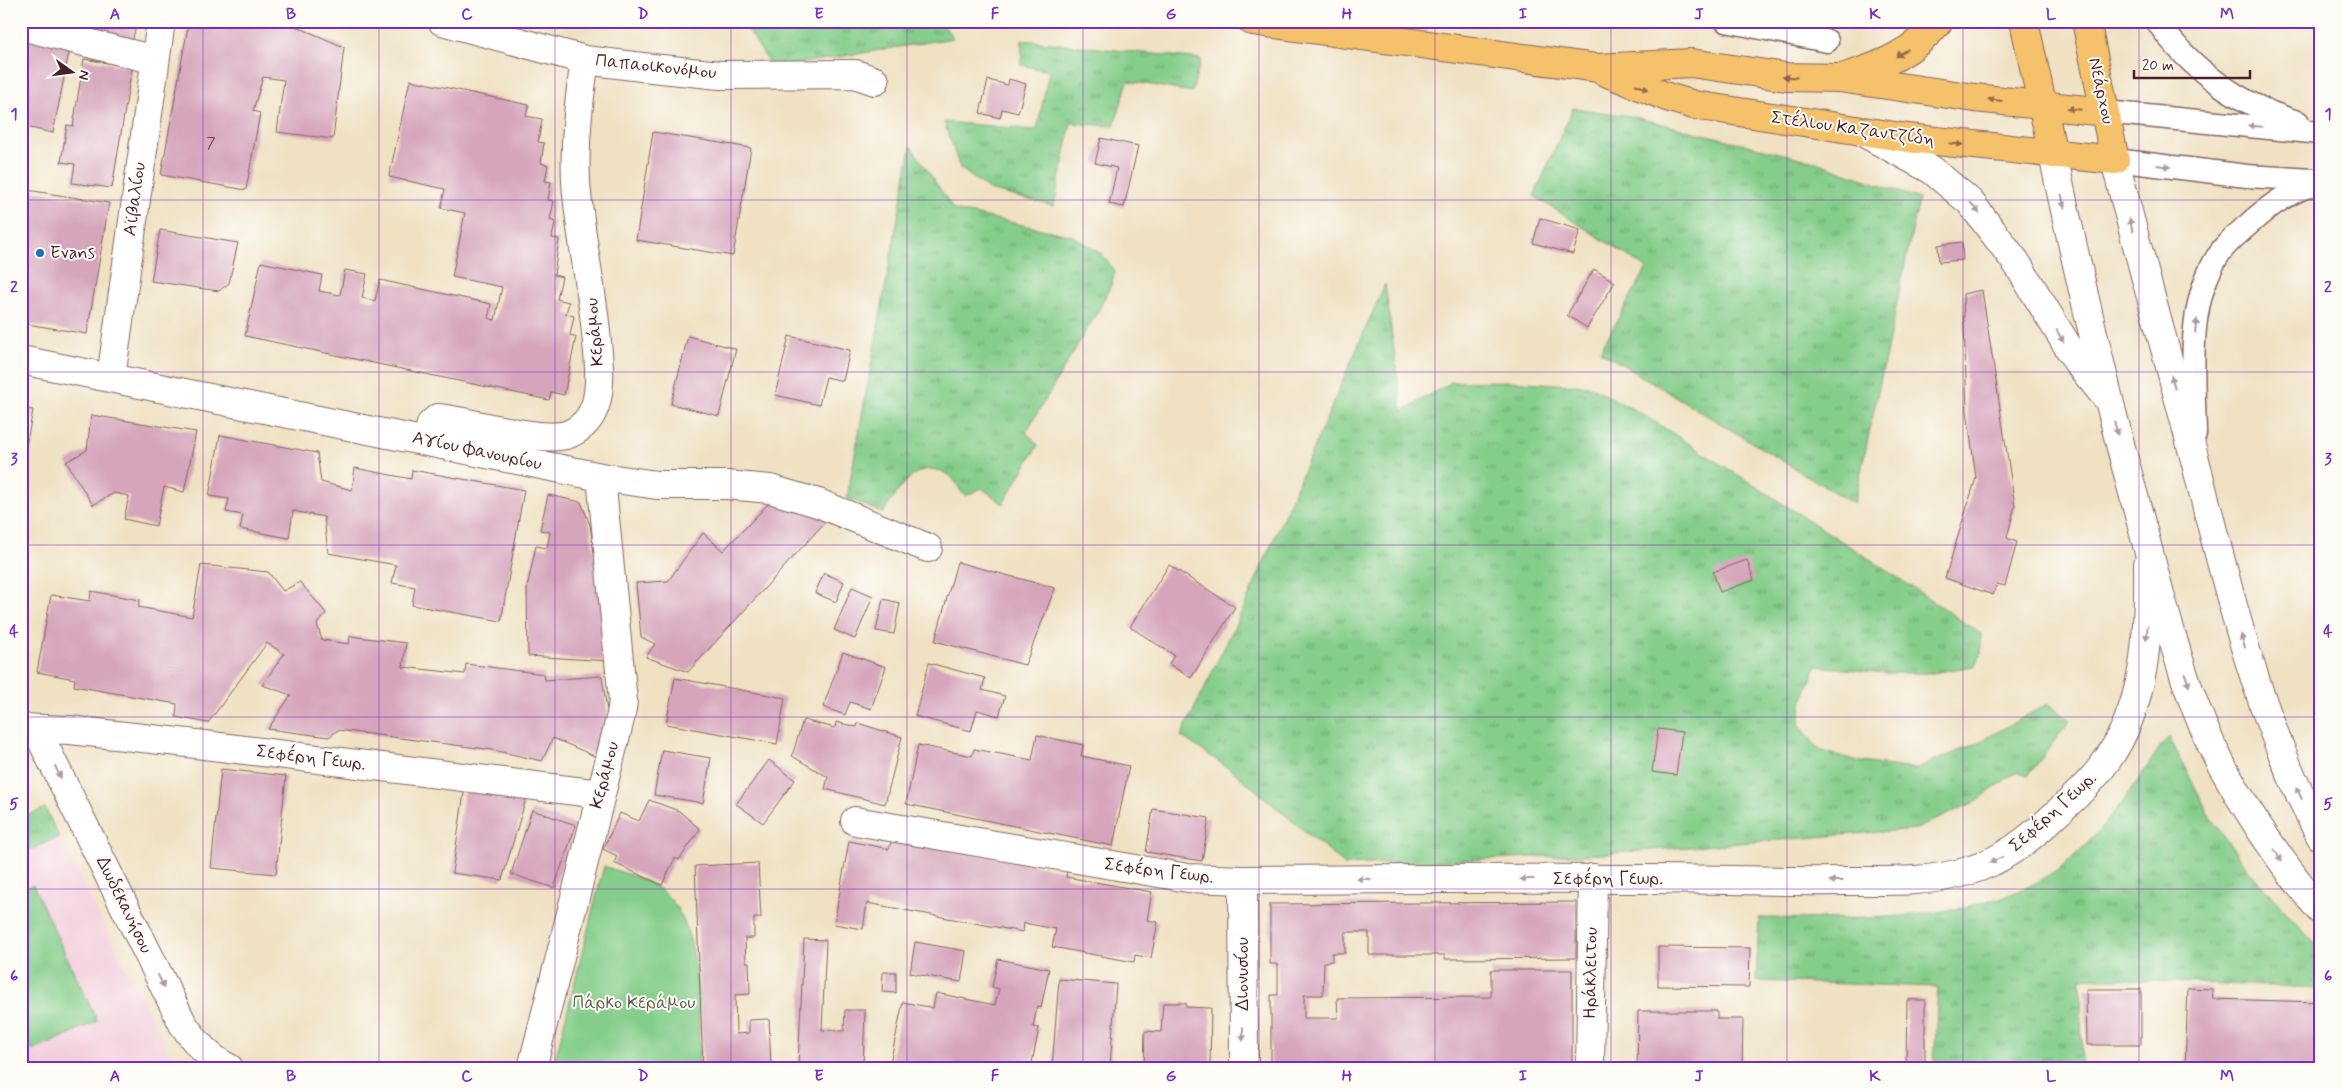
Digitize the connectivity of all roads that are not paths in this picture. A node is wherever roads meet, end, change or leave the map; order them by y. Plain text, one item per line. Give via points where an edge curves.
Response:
1 (161, 21) edge
2 (442, 21) edge
3 (1252, 21) edge
4 (1726, 21) edge
5 (1939, 21) edge
6 (2024, 21) edge
7 (2086, 21) edge
8 (2157, 21) edge
9 (21, 26) edge
10 (1827, 41) dead end
11 (155, 60) junction
12 (585, 60) junction
13 (1597, 68) junction
14 (1839, 78) junction
15 (875, 81) dead end
16 (2044, 106) junction
17 (2105, 112) junction
18 (2321, 127) edge
19 (1863, 132) junction
20 (2321, 132) edge
21 (2053, 154) junction
22 (2116, 160) junction
23 (2321, 181) edge
24 (21, 360) edge
25 (111, 378) junction
26 (2108, 399) junction
27 (426, 440) junction
28 (2195, 462) junction
29 (602, 477) junction
30 (928, 548) dead end
31 (2148, 550) junction
32 (29, 728) edge
33 (600, 794) junction
34 (854, 821) dead end
35 (2321, 837) edge
36 (1593, 878) junction
37 (1243, 880) junction
38 (2321, 911) edge
39 (229, 1068) edge
40 (532, 1068) edge
41 (1244, 1068) edge
42 (1590, 1068) edge

1 - 11 street, Αϊβαλίου
2 - 12 street, Παπαοικονόμου
3 - 13 main road, Στέλιου Καζαντζίδη
4 - 10 lane
5 -> 14 main road via 1902,54 1870,69
6 - 16 main road
7 - 17 main road, Νεάρχου
8 - 18 lane via 2178,47 2217,83 2239,98 2275,114
9 - 11 street
11 - 25 street, Αϊβαλίου
12 - 15 street, Παπαοικονόμου via 720,74 855,74
12 - 27 street, Κεράμου via 576,121 576,183 598,356 598,394 594,410 578,429 549,437 438,418 431,424
14 -> 13 main road, Στέλιου Καζαντζίδη via 1786,77 1691,63
13 -> 19 main road, Στέλιου Καζαντζίδη via 1694,105
16 -> 14 main road, Στέλιου Καζαντζίδη
17 -> 16 main road, Στέλιου Καζαντζίδη
16 - 21 main road
20 -> 17 lane
17 - 22 main road, Νεάρχου
19 -> 21 main road, Στέλιου Καζαντζίδη
19 -> 26 street via 1932,170 1970,202 2016,262 2078,363
21 - 22 main road, Στέλιου Καζαντζίδη
21 -> 26 street
22 -> 23 lane via 2246,176
28 -> 22 street
28 -> 23 lane via 2194,348 2206,281 2219,253 2259,215 2288,194
24 - 25 street, Αγίου Φανουρίου
25 - 27 street, Αγίου Φανουρίου
26 -> 31 street
27 - 29 street, Αγίου Φανουρίου
35 -> 28 street via 2294,783 2248,658 2223,576
29 - 30 street, Αγίου Φανουρίου via 657,485 770,489 818,503
29 - 33 street, Κεράμου via 623,701
31 -> 36 street, Σεφέρη Γεωρ. via 2143,667 2125,726 2104,765 2092,779 2046,824 2003,856 1966,872 1906,881
31 -> 38 street via 2184,674 2222,765 2279,857
32 - 33 street, Σεφέρη Γεωρ. via 188,743
32 -> 39 street, Δωδεκανήσου via 183,1024 205,1052
33 - 40 street, Κεράμου
34 - 37 street, Σεφέρη Γεωρ. via 1176,877
36 -> 37 street, Σεφέρη Γεωρ.
36 - 42 street, Ηράκλειτου
37 -> 41 street, Διονυσίου

